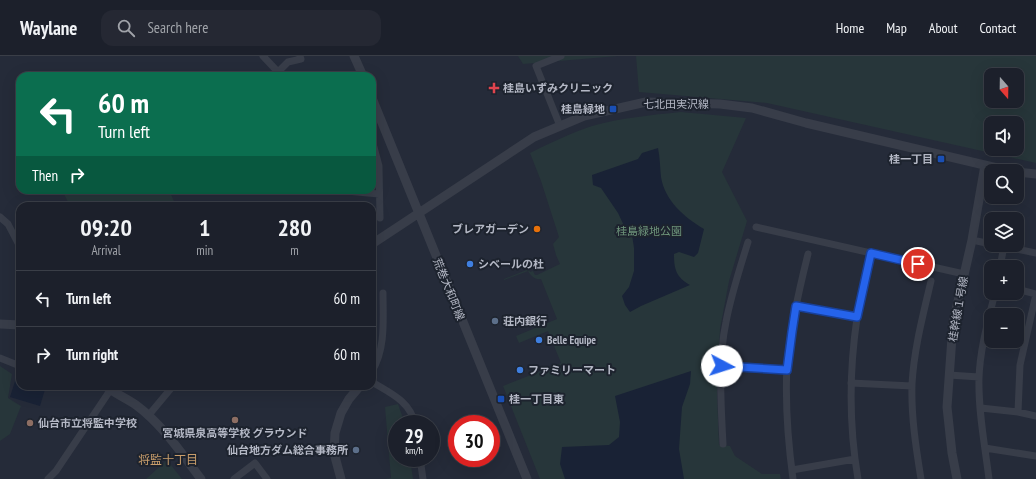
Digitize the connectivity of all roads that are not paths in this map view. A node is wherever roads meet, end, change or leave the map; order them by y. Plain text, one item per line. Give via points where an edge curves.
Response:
1 (263, 56) edge
2 (300, 56) edge
3 (354, 56) edge
4 (561, 56) edge
5 (361, 72) edge
6 (376, 118) edge
7 (560, 126) junction
8 (376, 155) edge
9 (984, 165) edge
10 (1024, 173) edge
11 (1036, 174) edge
12 (984, 176) edge
13 (376, 194) edge
14 (379, 194) junction
15 (419, 213) junction
16 (0, 217) edge
17 (380, 218) dead end
18 (756, 227) dead end
19 (16, 239) edge
20 (972, 240) junction
21 (376, 241) edge
22 (748, 242) dead end
23 (984, 243) edge
24 (1024, 251) edge
25 (871, 253) junction
26 (1036, 253) edge
27 (808, 254) dead end
28 (964, 274) junction
29 (931, 281) dead end
30 (1024, 291) edge
31 (383, 294) dead end
32 (1036, 294) edge
33 (993, 300) edge
34 (796, 306) junction
35 (857, 317) junction
36 (0, 324) edge
37 (16, 325) edge
38 (0, 358) edge
39 (376, 362) edge
40 (16, 364) edge
41 (722, 366) junction
42 (787, 370) junction
43 (949, 375) junction
44 (979, 378) junction
45 (851, 383) junction
46 (376, 385) edge
47 (912, 386) junction
48 (107, 390) edge
49 (114, 390) edge
50 (170, 390) edge
51 (357, 390) edge
52 (981, 408) junction
53 (1018, 412) junction
54 (412, 415) edge
55 (148, 416) junction
56 (1036, 416) edge
57 (723, 444) dead end
58 (985, 448) junction
59 (1036, 456) edge
60 (855, 459) junction
61 (421, 467) edge
62 (792, 470) junction
63 (48, 479) edge
64 (201, 479) edge
65 (234, 479) edge
66 (267, 479) edge
67 (341, 479) edge
68 (423, 479) edge
69 (527, 479) edge
70 (793, 479) edge
71 (858, 479) edge
72 (921, 479) edge
73 (957, 479) edge
74 (989, 479) edge

1 - 2 street via 278,72 288,62 301,59
3 - 5 street
4 - 7 street via 536,66
6 - 15 street, 荒巻大和町線
7 - 9 street, 七北田実沢線 via 584,116 646,102 720,104 752,108
7 - 15 street, 七北田実沢線 via 534,137
8 - 14 street via 379,166
10 - 11 street
12 - 20 street, 桂幹線１号線
13 - 14 street
14 - 17 street
15 - 21 street, 七北田実沢線
15 - 69 street, 荒巻大和町線
16 - 19 street via 8,224
18 - 25 street
20 - 23 street
20 - 28 street, 桂幹線１号線
22 - 41 street via 726,321
24 - 26 street
25 - 28 street
25 - 35 street
27 - 34 street
28 - 43 street, 桂幹線１号線 via 953,323
29 - 47 street via 919,329
30 - 32 street
31 - 39 street via 383,328
32 - 53 street via 1020,365
33 - 44 street
34 - 35 street
34 - 42 street
35 - 45 street
36 - 37 street
38 - 40 street
41 - 42 street
41 - 57 street
42 - 62 street
43 - 44 street
43 - 73 street, 桂幹線１号線 via 947,407
44 - 52 street
45 - 47 street
45 - 60 street
46 - 54 street via 404,403
47 - 72 street via 914,433
48 - 63 street via 56,471
49 - 55 street
50 - 55 street
51 - 67 street via 341,413 335,433 334,454
52 - 53 street
52 - 58 street
53 - 56 street
55 - 64 street
58 - 59 street
58 - 74 street
60 - 62 street
60 - 71 street
61 - 68 street
62 - 70 street
65 - 66 street via 255,463

